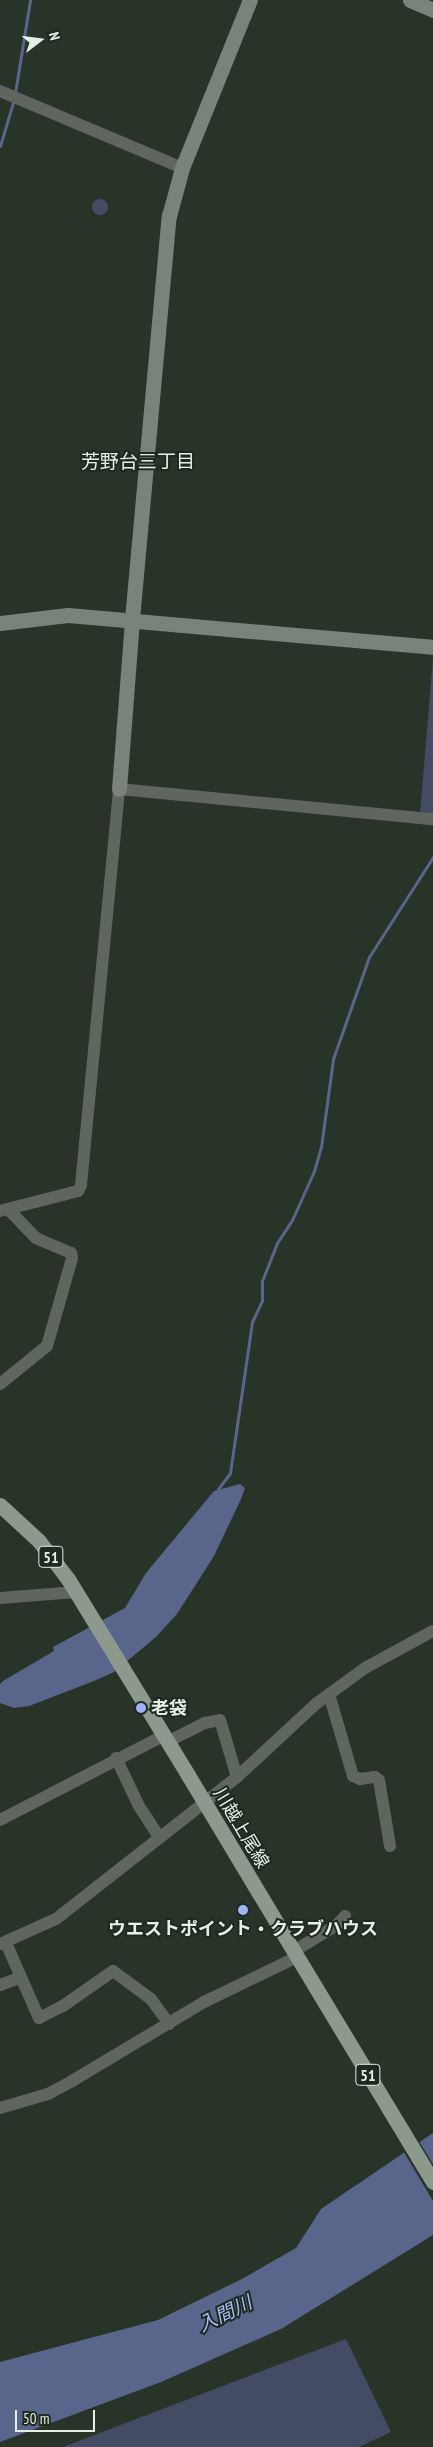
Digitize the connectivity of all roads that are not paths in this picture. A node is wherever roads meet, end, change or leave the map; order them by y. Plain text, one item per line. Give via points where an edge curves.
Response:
1 (250, 0) edge
2 (410, 0) edge
3 (433, 10) edge
4 (0, 91) edge
5 (182, 168) junction
6 (132, 619) junction
7 (0, 623) edge
8 (433, 647) edge
9 (119, 789) junction
10 (433, 819) edge
11 (4, 1210) edge
12 (0, 1384) edge
13 (0, 1505) edge
14 (76, 1592) junction
15 (0, 1598) edge
16 (433, 1631) edge
17 (329, 1694) junction
18 (165, 1739) junction
19 (116, 1758) junction
20 (237, 1777) junction
21 (0, 1820) edge
22 (160, 1838) junction
23 (390, 1846) dead end
24 (345, 1916) dead end
25 (3, 1943) edge
26 (298, 1959) junction
27 (19, 1978) junction
28 (0, 1985) edge
29 (168, 2024) junction
30 (0, 2108) edge
31 (433, 2182) edge

1 - 5 street
2 - 3 street
4 - 5 street
5 - 6 street via 164,247
6 - 7 street via 68,615
6 - 8 street
6 - 9 street
9 - 10 street
9 - 11 street via 81,1185 78,1191
11 - 12 street via 36,1238 71,1253 72,1258 47,1346
13 - 14 main road, 川越上尾線 / 51 via 39,1541
14 - 15 street
14 - 18 main road, 川越上尾線 / 51
16 - 17 street via 365,1668
17 - 20 street
17 - 23 street via 353,1776 379,1780
18 - 19 street
18 - 20 street via 220,1720
18 - 26 main road, 川越上尾線 / 51, bridge
19 - 21 street
19 - 22 street via 139,1806
20 - 22 street
22 - 25 street via 56,1920
24 - 26 street
25 - 27 street
26 - 29 street via 273,1966
26 - 31 main road, 川越上尾線 / 51
27 - 28 street
27 - 29 street via 38,2018 63,2006 113,1971 151,1999
29 - 30 street via 48,2094

